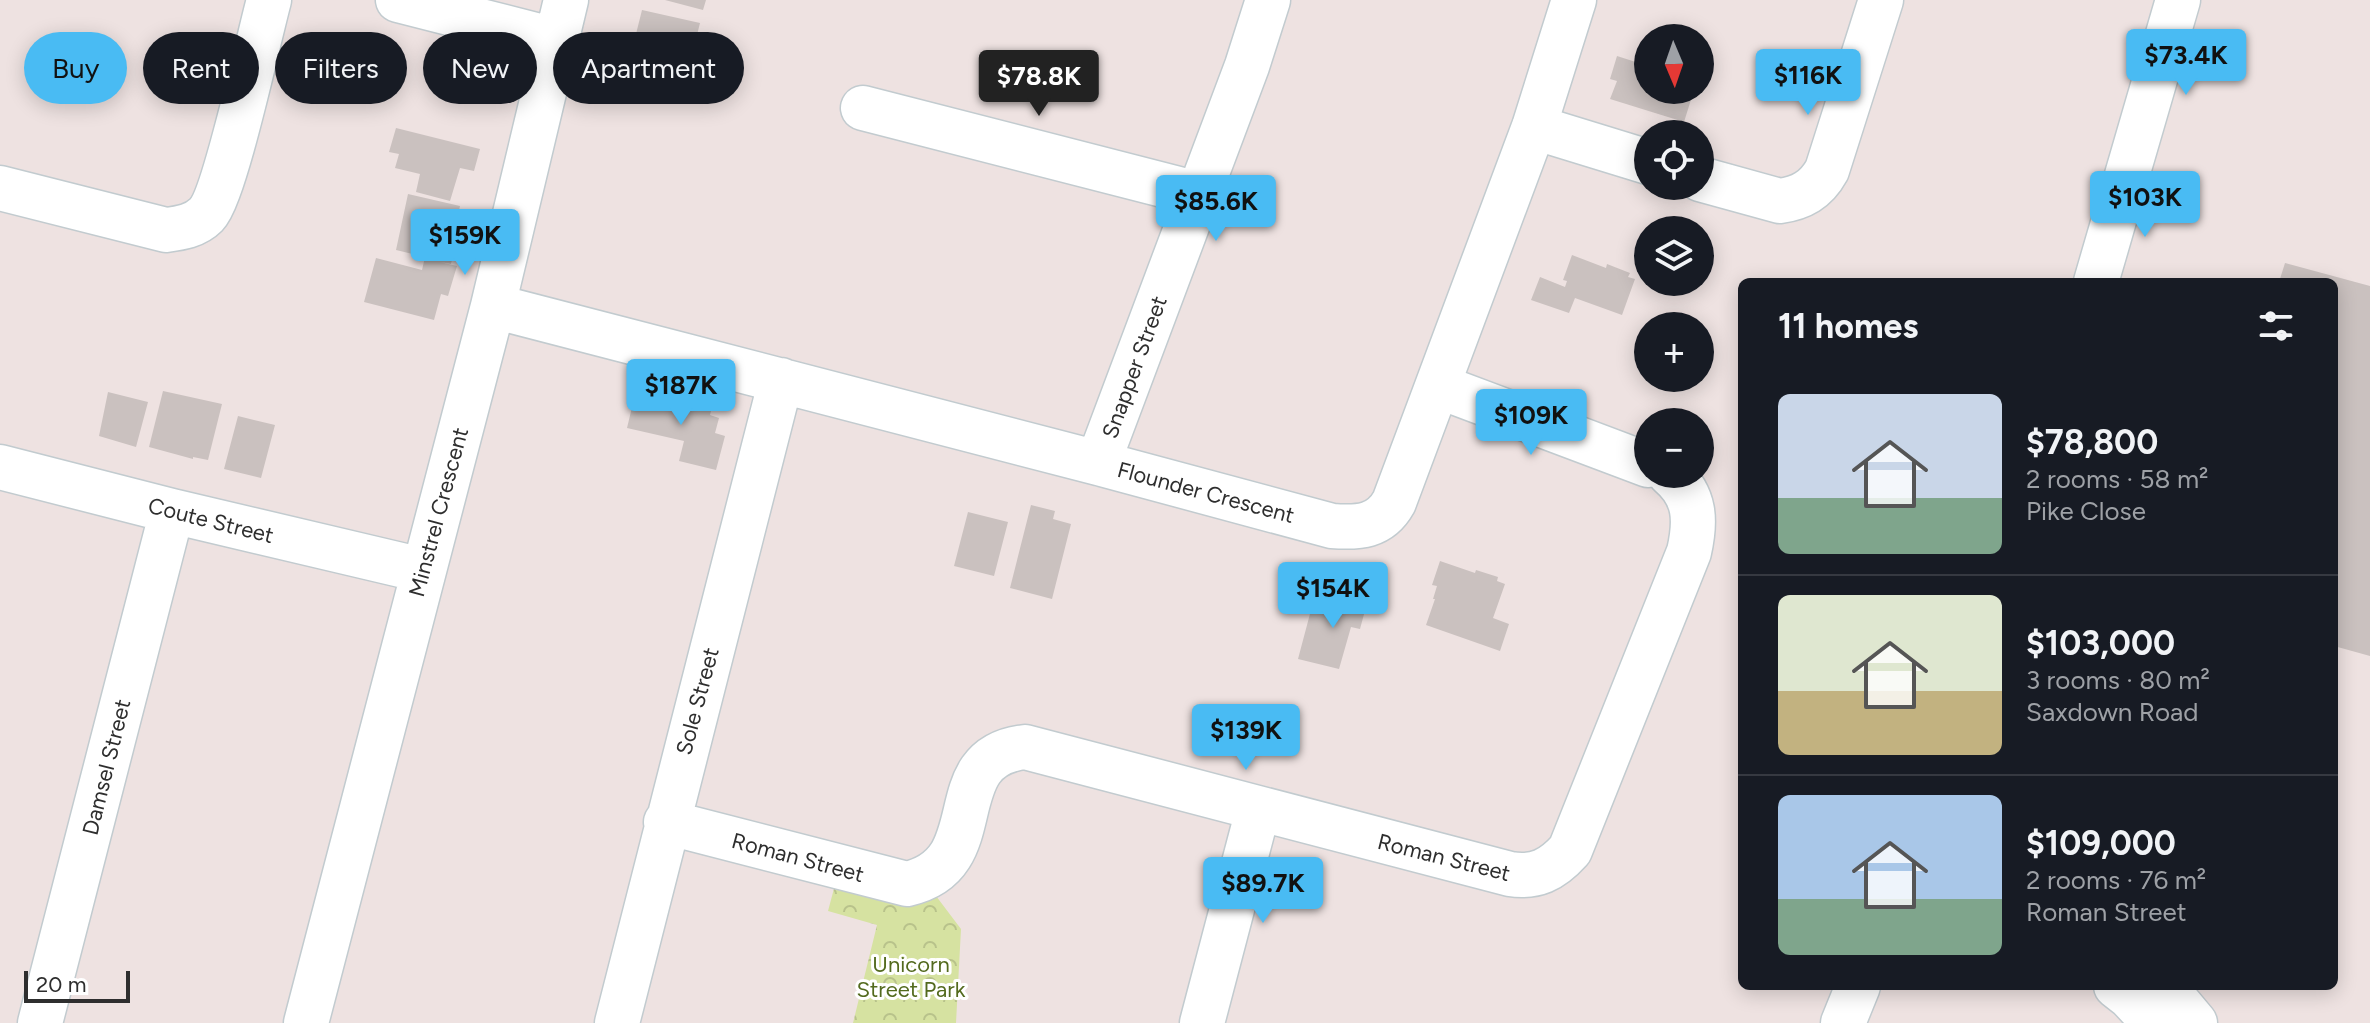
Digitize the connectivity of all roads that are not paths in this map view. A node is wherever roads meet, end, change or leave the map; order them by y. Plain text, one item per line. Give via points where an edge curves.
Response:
1 (269, 0) edge
2 (398, 0) edge
3 (1268, 0) edge
4 (1574, 0) edge
5 (1881, 0) edge
6 (2178, 0) edge
7 (560, 20) edge
8 (863, 108) dead end
9 (1534, 127) junction
10 (1634, 158) edge
11 (1714, 183) edge
12 (0, 188) edge
13 (1198, 194) junction
14 (2097, 278) edge
15 (493, 306) junction
16 (781, 380) junction
17 (1438, 386) junction
18 (1634, 460) edge
19 (1098, 463) junction
20 (0, 467) edge
21 (1684, 488) edge
22 (172, 511) junction
23 (422, 570) junction
24 (1258, 810) junction
25 (666, 822) junction
26 (1856, 990) edge
27 (2121, 990) edge
28 (2167, 990) edge
29 (40, 1023) edge
30 (306, 1023) edge
31 (617, 1023) edge
32 (1202, 1023) edge
33 (1843, 1023) edge
34 (2154, 1023) edge
35 (2195, 1023) edge

1 - 12 street via 224,172 205,216 192,225 166,230
2 - 7 street
3 - 13 street, Snapper Street
4 - 9 street, Flounder Crescent
5 - 11 street via 1827,170 1814,187 1780,201
6 - 14 street
7 - 15 street, Minstrel Crescent
8 - 13 street
9 - 10 street
9 - 17 street, Flounder Crescent
13 - 19 street, Snapper Street
15 - 16 street, Flounder Crescent
15 - 23 street, Minstrel Crescent
16 - 19 street, Flounder Crescent
16 - 25 street, Sole Street
17 - 18 street
17 - 19 street, Flounder Crescent via 1394,502 1387,515 1370,525 1332,526
20 - 22 street, Coute Street
21 - 24 street, Roman Street via 1694,513 1689,552 1570,850 1558,863 1527,877 1510,874
22 - 23 street, Coute Street
22 - 29 street, Damsel Street
23 - 30 street, Minstrel Crescent
24 - 25 street, Roman Street via 1025,747 996,754 985,764 954,852 926,880 907,884
24 - 32 street
25 - 31 street, Sole Street
26 - 33 street
27 - 34 street
28 - 35 street

